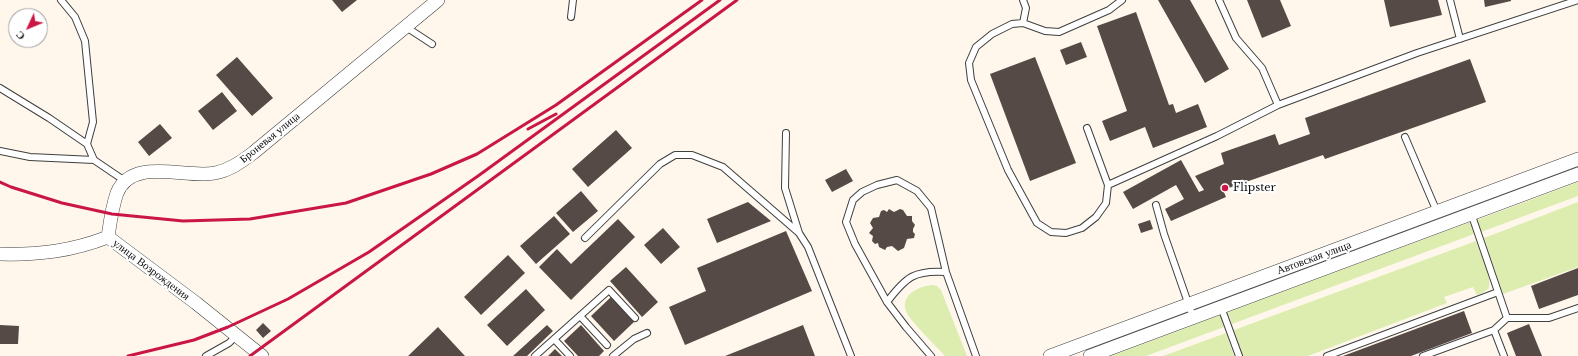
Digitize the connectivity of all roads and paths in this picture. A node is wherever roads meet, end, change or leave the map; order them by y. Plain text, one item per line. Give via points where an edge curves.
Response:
1 (61, 0) edge
2 (438, 0) edge
3 (573, 0) edge
4 (1023, 0) edge
5 (1122, 0) edge
6 (1219, 0) edge
7 (1450, 0) edge
8 (1578, 0) edge
9 (571, 18) dead end
10 (1024, 23) junction
11 (406, 27) junction
12 (1460, 39) junction
13 (432, 44) dead end
14 (0, 88) edge
15 (1278, 105) junction
16 (1087, 128) dead end
17 (786, 133) dead end
18 (1405, 138) dead end
19 (88, 144) junction
20 (0, 151) edge
21 (94, 160) junction
22 (1578, 160) edge
23 (1578, 174) edge
24 (125, 181) junction
25 (1108, 185) junction
26 (1466, 201) junction
27 (1156, 205) dead end
28 (1437, 212) junction
29 (1471, 213) junction
30 (798, 233) junction
31 (108, 237) junction
32 (586, 238) dead end
33 (1169, 248) junction
34 (1161, 250) dead end
35 (0, 254) edge
36 (946, 272) junction
37 (1498, 292) junction
38 (1216, 294) junction
39 (887, 302) junction
40 (1189, 304) junction
41 (1221, 306) junction
42 (1578, 308) edge
43 (580, 316) junction
44 (1194, 317) junction
45 (635, 318) dead end
46 (1508, 318) junction
47 (1494, 330) junction
48 (647, 333) dead end
49 (237, 335) junction
50 (554, 339) junction
51 (607, 346) dead end
52 (206, 356) edge
53 (262, 356) edge
54 (535, 356) edge
55 (570, 356) edge
56 (613, 356) edge
57 (851, 356) edge
58 (931, 356) edge
59 (976, 356) edge
60 (1050, 356) edge
61 (1090, 356) edge
62 (1239, 356) edge
63 (1327, 356) edge
64 (1423, 356) edge
65 (1504, 356) edge

1 - 19 lane via 75,16 85,41 93,122
2 - 11 street, Броневая улица
3 - 9 lane
4 - 10 lane via 1026,8
5 - 10 lane via 1109,10 1059,32 1045,31
6 - 15 lane via 1236,38 1262,68
7 - 12 lane
8 - 12 lane
10 - 25 lane via 1012,24 992,34 976,47 969,63 970,80 1008,170 1037,223 1051,232 1066,233 1082,228 1096,217 1106,203
11 - 13 lane
11 - 24 street, Броневая улица via 228,170 200,174 150,171 138,173
12 - 15 lane
14 - 19 lane
15 - 25 lane via 1217,136
16 - 25 lane
17 - 30 lane via 785,188
18 - 28 lane
19 - 21 lane
20 - 21 lane via 30,157
21 - 24 lane
22 - 26 street, Автовская улица
23 - 29 street, Автовская улица
24 - 31 street via 118,192
26 - 28 street, Автовская улица
26 - 29 lane
27 - 33 lane
28 - 38 street, Автовская улица
29 - 37 lane
29 - 41 street, Автовская улица
30 - 32 lane via 724,167 692,155 674,155 660,164
30 - 57 lane via 808,247
31 - 35 street, улица Возрождения via 87,245 53,252
31 - 49 street, улица Возрождения
33 - 34 lane
33 - 40 lane
36 - 39 lane via 929,271 914,275 899,287
36 - 39 lane via 931,208 917,191 897,180 862,192 853,200 846,222 855,244
36 - 59 lane
37 - 46 lane
37 - 63 lane
38 - 40 street, Автовская улица
38 - 41 lane
39 - 58 lane
40 - 44 lane
40 - 60 street, Автовская улица
41 - 44 street, Автовская улица
41 - 62 lane
42 - 46 lane via 1549,318
43 - 45 lane via 610,290
43 - 50 lane
43 - 51 lane
44 - 61 street, Автовская улица
46 - 47 lane
47 - 64 lane
47 - 65 lane
48 - 56 lane via 634,338
49 - 52 lane via 229,343
49 - 53 street, улица Возрождения
50 - 54 lane
50 - 55 lane

